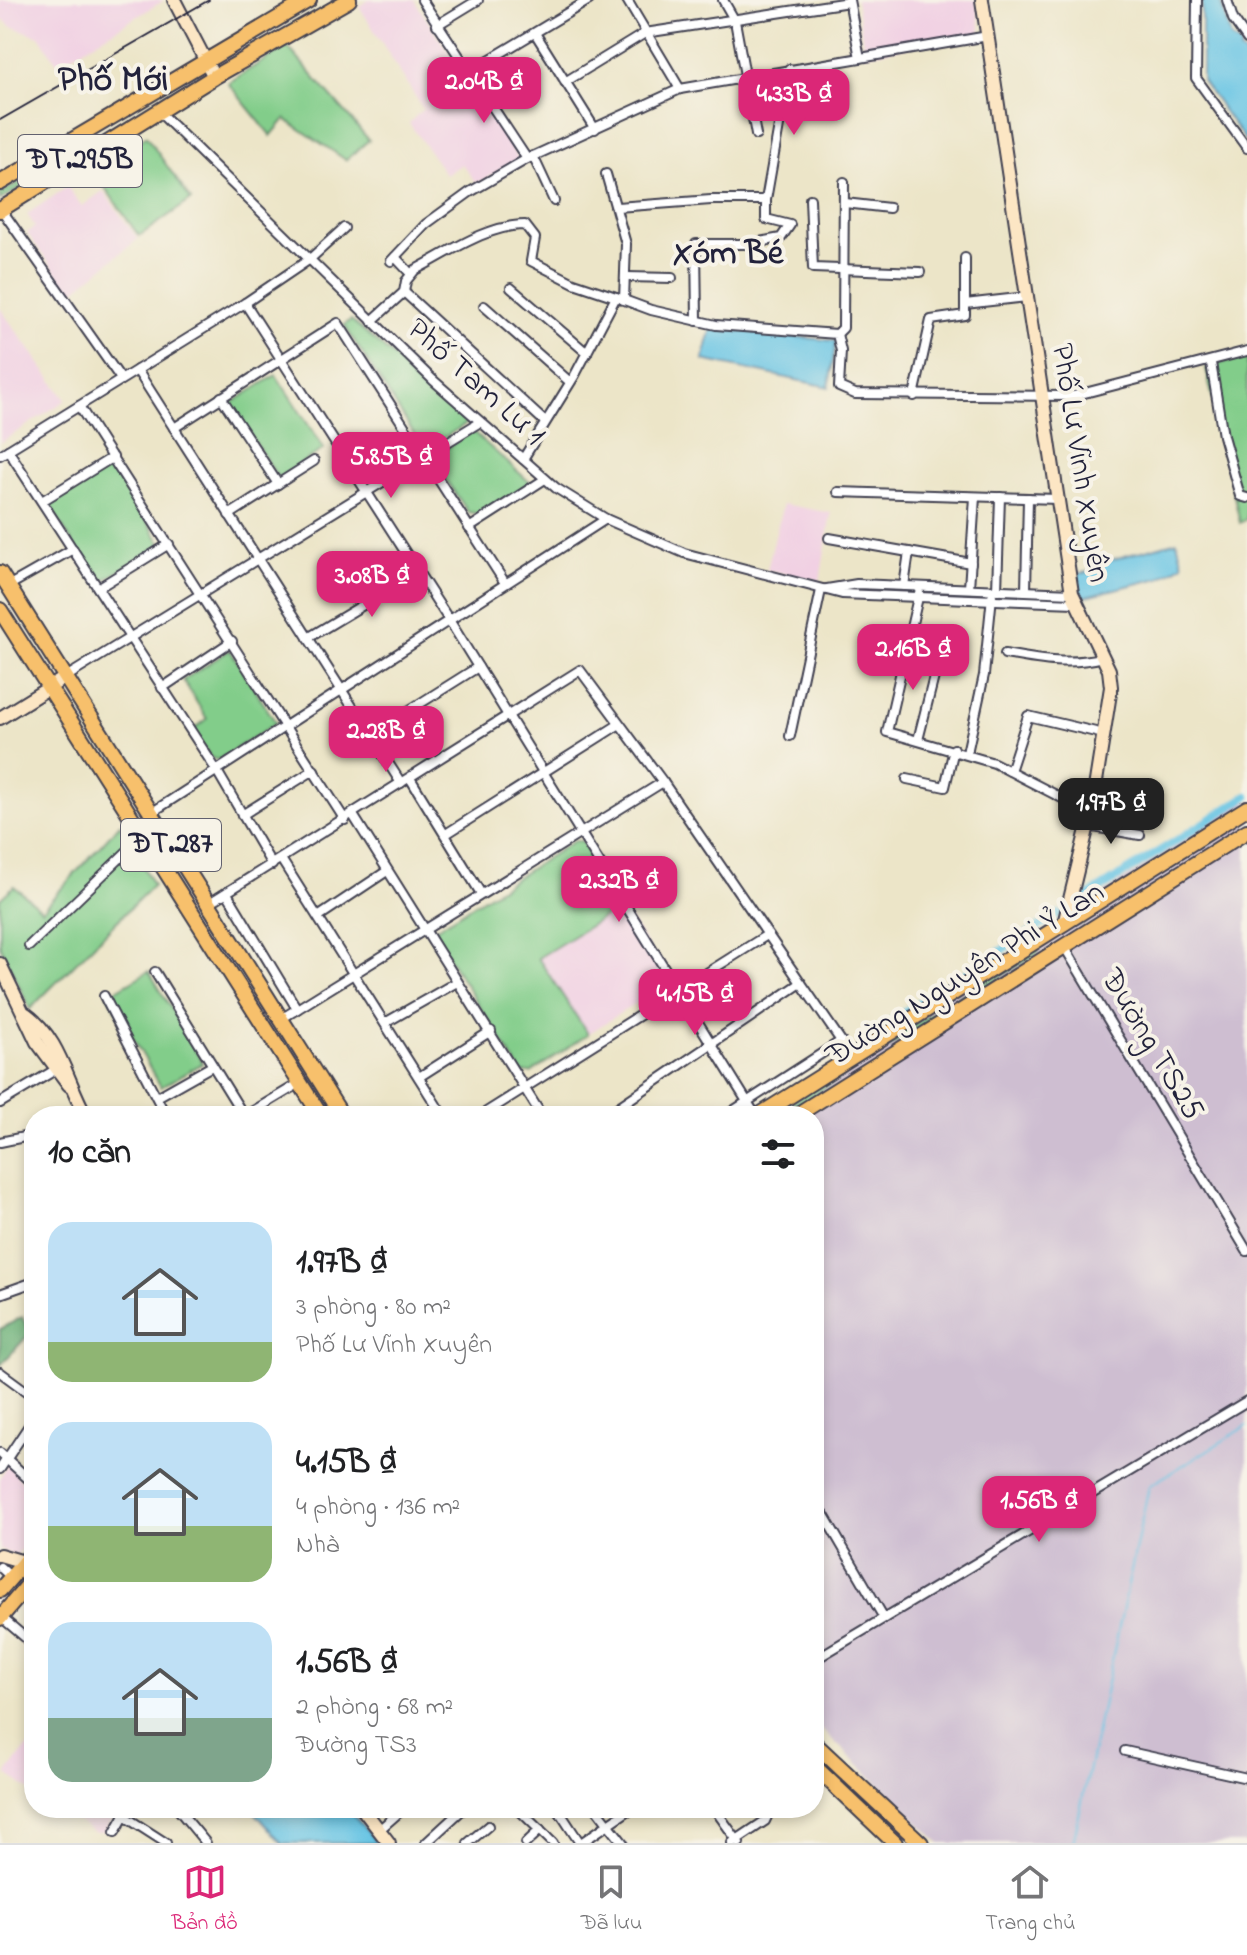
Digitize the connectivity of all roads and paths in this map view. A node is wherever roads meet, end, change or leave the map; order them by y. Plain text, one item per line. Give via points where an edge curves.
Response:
1 (309, 0) edge
2 (349, 0) edge
3 (422, 0) edge
4 (478, 0) edge
5 (589, 0) edge
6 (627, 0) edge
7 (723, 0) edge
8 (982, 0) edge
9 (1197, 0) edge
10 (1227, 0) edge
11 (849, 1) edge
12 (176, 2) edge
13 (735, 21) junction
14 (437, 25) junction
15 (535, 33) junction
16 (645, 33) junction
17 (988, 36) junction
18 (1247, 39) edge
19 (860, 58) junction
20 (205, 61) junction
21 (789, 69) junction
22 (469, 72) junction
23 (214, 77) junction
24 (748, 77) junction
25 (565, 82) junction
26 (680, 89) junction
27 (159, 112) junction
28 (595, 129) junction
29 (756, 135) dead end
30 (1247, 148) edge
31 (530, 158) junction
32 (606, 174) dead end
33 (844, 182) dead end
34 (0, 183) edge
35 (810, 199) dead end
36 (766, 200) junction
37 (554, 201) dead end
38 (845, 203) junction
39 (617, 207) junction
40 (889, 208) dead end
41 (1, 210) edge
42 (344, 228) dead end
43 (965, 258) dead end
44 (310, 259) junction
45 (842, 270) junction
46 (920, 272) dead end
47 (411, 274) junction
48 (627, 277) junction
49 (672, 278) dead end
50 (511, 288) dead end
51 (404, 292) junction
52 (1027, 297) junction
53 (620, 298) junction
54 (245, 303) junction
55 (965, 304) junction
56 (484, 306) dead end
57 (372, 321) junction
58 (697, 321) junction
59 (837, 334) junction
60 (1247, 351) edge
61 (587, 353) junction
62 (281, 359) junction
63 (1211, 363) junction
64 (137, 370) junction
65 (121, 379) junction
66 (570, 382) junction
67 (914, 396) junction
68 (221, 397) junction
69 (1043, 398) junction
70 (79, 406) junction
71 (544, 421) junction
72 (480, 422) junction
73 (174, 428) junction
74 (4, 452) edge
75 (425, 456) junction
76 (113, 457) junction
77 (523, 459) junction
78 (314, 461) dead end
79 (545, 479) junction
80 (278, 484) junction
81 (366, 492) junction
82 (838, 492) dead end
83 (975, 497) junction
84 (1000, 497) junction
85 (1028, 498) junction
86 (1247, 498) edge
87 (1058, 499) junction
88 (42, 501) junction
89 (229, 515) junction
90 (606, 519) junction
91 (469, 528) junction
92 (829, 538) dead end
93 (169, 544) junction
94 (73, 549) junction
95 (909, 552) junction
96 (257, 559) junction
97 (971, 563) junction
98 (418, 572) junction
99 (0, 573) edge
100 (505, 583) junction
101 (8, 586) junction
102 (904, 586) junction
103 (920, 587) junction
104 (98, 588) junction
105 (969, 588) junction
106 (821, 590) junction
107 (995, 590) junction
108 (1026, 591) junction
109 (201, 594) junction
110 (919, 598) junction
111 (1073, 598) junction
112 (992, 601) junction
113 (0, 610) edge
114 (449, 620) junction
115 (308, 638) junction
116 (131, 639) junction
117 (232, 641) junction
118 (940, 653) dead end
119 (1005, 654) dead end
120 (1104, 657) junction
121 (478, 667) junction
122 (66, 677) junction
123 (51, 687) junction
124 (162, 688) junction
125 (340, 689) junction
126 (508, 716) junction
127 (0, 718) edge
128 (287, 725) junction
129 (618, 725) junction
130 (1104, 734) junction
131 (370, 735) junction
132 (790, 736) dead end
133 (918, 740) junction
134 (954, 749) junction
135 (967, 753) junction
136 (314, 770) junction
137 (217, 771) junction
138 (1010, 771) junction
139 (544, 773) junction
140 (410, 778) junction
141 (907, 779) dead end
142 (663, 782) junction
143 (401, 783) junction
144 (1247, 808) edge
145 (151, 813) junction
146 (242, 815) junction
147 (349, 818) junction
148 (1089, 819) junction
149 (1247, 831) edge
150 (582, 832) junction
151 (446, 834) junction
152 (143, 835) junction
153 (1140, 835) dead end
154 (281, 859) junction
155 (272, 865) junction
156 (387, 871) junction
157 (480, 892) junction
158 (227, 893) junction
159 (208, 904) junction
160 (318, 917) junction
161 (1064, 924) junction
162 (424, 929) junction
163 (767, 935) junction
164 (29, 946) dead end
165 (1064, 946) junction
166 (0, 964) edge
167 (155, 972) dead end
168 (354, 975) junction
169 (457, 982) junction
170 (801, 983) junction
171 (678, 988) junction
172 (104, 996) dead end
173 (297, 1009) junction
174 (24, 1012) junction
175 (281, 1019) junction
176 (385, 1023) junction
177 (491, 1031) junction
178 (712, 1045) junction
179 (212, 1066) junction
180 (55, 1070) junction
181 (419, 1077) junction
182 (300, 1083) junction
183 (69, 1085) junction
184 (524, 1087) junction
185 (329, 1096) junction
186 (157, 1097) junction
187 (747, 1102) junction
188 (0, 1103) edge
189 (81, 1106) edge
190 (161, 1106) edge
191 (238, 1106) edge
192 (261, 1106) edge
193 (314, 1106) edge
194 (321, 1106) edge
195 (336, 1106) edge
196 (437, 1106) edge
197 (495, 1106) edge
198 (536, 1106) edge
199 (620, 1106) edge
200 (741, 1106) edge
201 (750, 1106) edge
202 (773, 1106) edge
203 (811, 1106) edge
204 (24, 1137) edge
205 (0, 1142) edge
206 (1247, 1251) edge
207 (24, 1286) edge
208 (0, 1294) edge
209 (0, 1372) edge
210 (24, 1390) edge
211 (1247, 1401) edge
212 (24, 1430) edge
213 (4, 1455) edge
214 (0, 1469) edge
215 (24, 1474) edge
216 (824, 1515) edge
217 (0, 1555) edge
218 (24, 1559) edge
219 (24, 1563) edge
220 (5, 1572) edge
221 (0, 1590) edge
222 (24, 1590) edge
223 (0, 1618) edge
224 (884, 1618) junction
225 (24, 1637) edge
226 (824, 1654) edge
227 (1125, 1751) dead end
228 (824, 1752) edge
229 (824, 1776) edge
230 (1247, 1778) edge
231 (123, 1818) edge
232 (134, 1818) edge
233 (185, 1818) edge
234 (370, 1818) edge
235 (393, 1818) edge
236 (453, 1818) edge
237 (527, 1818) edge
238 (564, 1818) edge
239 (604, 1818) edge
240 (618, 1818) edge
241 (720, 1818) edge
242 (766, 1818) edge
243 (609, 1825) junction
244 (488, 1826) dead end
245 (379, 1830) junction
246 (540, 1830) junction
247 (115, 1832) dead end
248 (736, 1842) edge
249 (892, 1842) edge
250 (166, 1843) edge
251 (206, 1843) edge
252 (389, 1843) edge
253 (426, 1843) edge
254 (468, 1843) edge
255 (526, 1843) edge
256 (553, 1843) edge
257 (580, 1843) edge
258 (623, 1843) edge
259 (921, 1843) edge

1 - 20 main road, ĐT.295B
2 - 23 main road, ĐT.295B
3 - 14 street
4 - 14 street
5 - 15 street
6 - 16 street
7 - 13 street
8 - 17 street, Phố Lư Vĩnh Xuyên
9 - 30 street via 1196,78
10 - 18 street
11 - 13 street
11 - 19 street
12 - 20 street
13 - 16 street
13 - 24 street
14 - 22 street
15 - 22 street
15 - 25 street
16 - 25 street
16 - 26 street
17 - 19 street
17 - 52 street, Phố Lư Vĩnh Xuyên
19 - 21 street
20 - 23 street
20 - 34 main road, ĐT.295B
21 - 24 street
21 - 36 street
22 - 31 street
23 - 27 main road, ĐT.295B
24 - 26 street
24 - 29 street
25 - 28 street
26 - 28 street
27 - 41 main road, ĐT.295B
27 - 44 street, Phố Tam Lư 1
28 - 31 street
31 - 37 street
31 - 47 street via 452,203 393,259
32 - 39 street
33 - 38 street
35 - 45 street via 813,268
36 - 39 street
36 - 58 street via 766,219 790,225 781,238 696,244
38 - 40 street
38 - 45 street
39 - 48 street
41 - 65 street
42 - 44 street
43 - 55 street
44 - 54 street
44 - 57 street, Phố Tam Lư 1
45 - 46 street
45 - 59 street via 843,328
47 - 51 street
47 - 53 street via 495,230 525,225 535,238 531,261
48 - 49 street
48 - 53 street
50 - 61 street
51 - 57 street
51 - 71 street
52 - 55 street
52 - 69 street, Phố Lư Vĩnh Xuyên
53 - 58 street
53 - 61 street
54 - 62 street
54 - 64 street
55 - 67 street via 965,315 931,320
56 - 66 street
57 - 72 street, Phố Tam Lư 1
58 - 59 street via 745,330
59 - 67 street via 839,387 855,394
60 - 63 street
61 - 66 street
62 - 68 street
62 - 75 street via 338,323
62 - 81 street
63 - 69 street via 1073,396
63 - 86 street via 1223,436 1240,496
64 - 65 street
64 - 73 street
65 - 70 street
66 - 71 street
67 - 69 street
68 - 73 street
68 - 80 street
69 - 87 street, Phố Lư Vĩnh Xuyên
70 - 74 street
70 - 76 street
71 - 77 street
72 - 75 street
72 - 77 street, Phố Tam Lư 1
73 - 89 street
74 - 88 street
75 - 81 street
75 - 91 street
76 - 88 street
76 - 93 street
77 - 79 street, Phố Tam Lư 1
78 - 80 street
79 - 90 street, Phố Tam Lư 1
79 - 91 street
80 - 89 street
81 - 96 street
81 - 98 street
82 - 83 street
83 - 84 street
83 - 97 street
84 - 85 street
84 - 107 street
85 - 87 street
85 - 108 street
87 - 111 street, Phố Lư Vĩnh Xuyên
88 - 94 street
89 - 96 street
90 - 100 street
90 - 106 street, Phố Tam Lư 1 via 678,551
91 - 100 street
92 - 95 street
93 - 104 street
93 - 109 street
94 - 101 street
94 - 104 street
95 - 97 street
95 - 102 street
96 - 109 street
96 - 115 street
97 - 105 street
98 - 114 street
98 - 115 street
99 - 101 main road, ĐT.287
100 - 114 street
101 - 122 main road, ĐT.287
102 - 103 street, Phố Tam Lư 1
102 - 106 street, Phố Tam Lư 1 via 857,584
103 - 105 street, Phố Tam Lư 1
103 - 110 street
104 - 116 street
105 - 107 street, Phố Tam Lư 1
106 - 110 street, Phố Tam Lư 1
106 - 132 street
107 - 108 street, Phố Tam Lư 1
107 - 112 street
108 - 111 street, Phố Tam Lư 1
109 - 116 street
109 - 117 street
110 - 112 street, Phố Tam Lư 1
110 - 133 street via 887,732
111 - 112 street, Phố Tam Lư 1
111 - 120 street, Phố Lư Vĩnh Xuyên
112 - 135 street via 984,675
113 - 123 main road, ĐT.287
114 - 121 street
114 - 125 street
115 - 125 street
116 - 122 street
116 - 124 street
117 - 124 street
117 - 128 street
118 - 133 street
119 - 120 street via 1051,662
120 - 130 street, Phố Lư Vĩnh Xuyên via 1111,687
121 - 126 street
121 - 131 street
122 - 123 street
122 - 145 main road, ĐT.287
123 - 127 street
123 - 152 main road, ĐT.287
124 - 137 street
125 - 128 street
125 - 131 street
126 - 129 street via 580,670
126 - 139 street
126 - 140 street
128 - 136 street
128 - 137 street
129 - 139 street
129 - 142 street
130 - 138 street via 1028,716
130 - 148 street, Phố Lư Vĩnh Xuyên
131 - 143 street
133 - 134 street
134 - 135 street
134 - 141 street via 945,787
135 - 138 street
136 - 146 street
136 - 147 street
137 - 145 street
137 - 146 street
138 - 148 street
139 - 150 street
139 - 151 street
140 - 143 street
140 - 151 street
142 - 150 street
142 - 163 street
143 - 147 street
144 - 161 main road, Đường Nguyên Phi Ỷ Lan
145 - 159 main road, ĐT.287
146 - 155 street
147 - 154 street
147 - 156 street
148 - 153 street
148 - 161 street, Phố Lư Vĩnh Xuyên
149 - 165 main road, Đường Nguyên Phi Ỷ Lan
150 - 157 street
150 - 171 street
151 - 157 street
152 - 164 street
152 - 182 main road, ĐT.287
154 - 155 street
154 - 160 street
155 - 158 street
156 - 160 street
156 - 162 street
157 - 162 street
158 - 159 street
158 - 173 street
159 - 175 main road, ĐT.287
160 - 168 street
161 - 165 main road
161 - 202 main road, Đường Nguyên Phi Ỷ Lan
162 - 168 street
162 - 169 street
163 - 170 street
163 - 171 street
165 - 203 main road, Đường Nguyên Phi Ỷ Lan
165 - 206 street, Đường TS25
166 - 174 street
167 - 179 street
168 - 173 street
168 - 176 street
169 - 176 street
169 - 177 street
170 - 178 street
170 - 187 street via 841,1041
171 - 178 street
171 - 184 street
172 - 186 street
173 - 175 street
174 - 180 street
174 - 183 street via 53,1038
175 - 185 main road, ĐT.287
176 - 181 street
177 - 181 street
177 - 184 street
178 - 187 street
178 - 199 street
179 - 186 street
179 - 191 street
180 - 183 street
180 - 188 street
181 - 196 street
182 - 192 street
182 - 193 main road, ĐT.287
183 - 189 street
184 - 197 street
184 - 198 street
185 - 194 main road
185 - 195 main road, ĐT.287
186 - 190 street
187 - 200 street
187 - 201 street
204 - 205 street
207 - 208 street
209 - 210 street
211 - 224 street
212 - 213 street
213 - 214 street
213 - 215 street
216 - 224 street
217 - 218 street
219 - 220 main road
220 - 221 main road
222 - 223 main road
223 - 225 street
224 - 226 street
227 - 230 street
228 - 259 main road
229 - 249 main road
231 - 247 street
232 - 250 street
233 - 251 street
234 - 245 street
235 - 245 street
236 - 253 street
237 - 246 street
238 - 257 street
239 - 243 street
240 - 243 street
241 - 248 street
242 - 248 street
243 - 257 street
243 - 258 street
244 - 254 street
245 - 252 street
246 - 255 street
246 - 256 street

